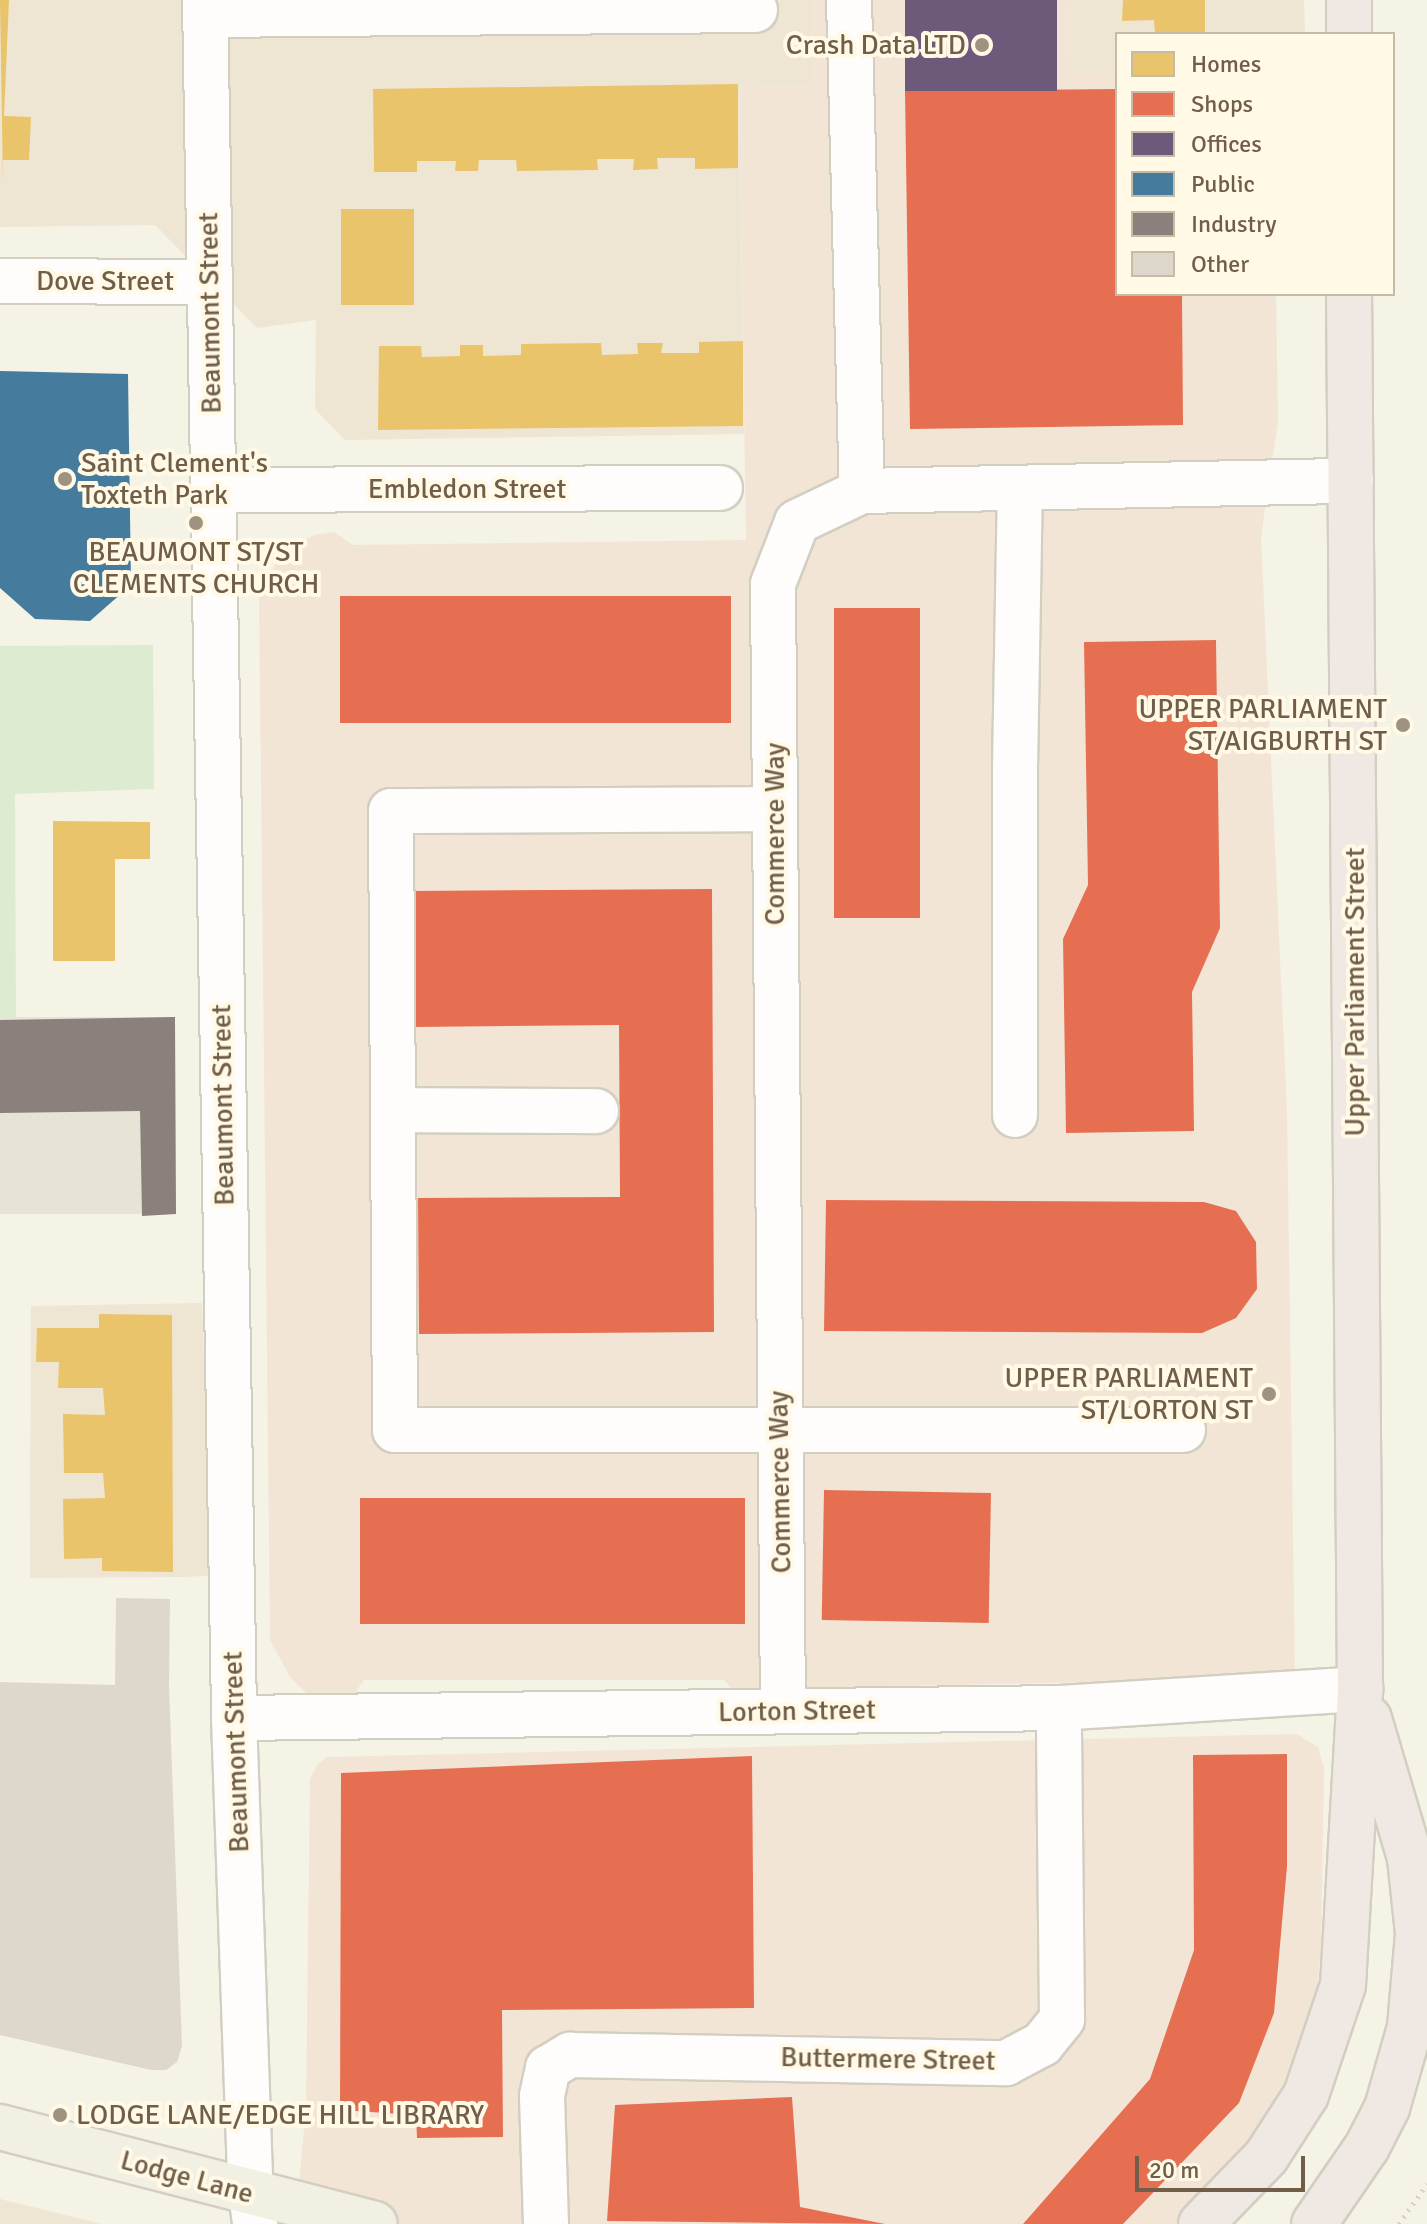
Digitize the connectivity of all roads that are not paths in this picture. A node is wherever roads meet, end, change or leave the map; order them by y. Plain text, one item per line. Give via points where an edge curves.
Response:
1 (849, 0) edge
2 (1349, 0) edge
3 (206, 7) edge
4 (755, 10) dead end
5 (1349, 32) edge
6 (0, 281) edge
7 (210, 282) junction
8 (1349, 296) edge
9 (1351, 481) junction
10 (720, 488) dead end
11 (1020, 488) junction
12 (213, 490) junction
13 (862, 491) junction
14 (775, 809) junction
15 (393, 1110) junction
16 (596, 1111) dead end
17 (1015, 1115) dead end
18 (780, 1430) junction
19 (1183, 1430) dead end
20 (1360, 1689) junction
21 (1059, 1708) junction
22 (783, 1711) junction
23 (234, 1718) junction
24 (0, 2127) edge
25 (253, 2209) edge
26 (1323, 2218) edge
27 (375, 2224) edge
28 (546, 2224) edge
29 (1201, 2224) edge

1 - 13 street
2 - 5 highway
3 - 4 street, Beaumont Street
3 - 7 street, Beaumont Street
6 - 7 street, Dove Street
7 - 12 street, Beaumont Street
8 - 9 highway, Upper Parliament Street
9 - 11 street, Commerce Way
9 - 20 highway, Upper Parliament Street
10 - 12 street, Embledon Street
11 - 13 street, Commerce Way
11 - 17 street
12 - 23 street, Beaumont Street
13 - 14 street, Commerce Way via 797,522 773,584
14 - 15 street via 391,811
14 - 18 street, Commerce Way
15 - 16 street
15 - 18 street via 395,1430
18 - 19 street
18 - 22 street, Commerce Way
20 - 21 street, Lorton Street
20 - 26 highway, Upper Parliament Street via 1410,1858 1418,1933 1401,2068 1367,2147
20 - 29 highway, Upper Parliament Street via 1343,1985 1306,2095 1266,2157
21 - 22 street, Lorton Street
21 - 28 street, Buttermere Street via 1062,2019 1042,2044 1006,2063 570,2055 548,2068 542,2096
22 - 23 street, Lorton Street
23 - 25 street, Beaumont Street
24 - 25 main road, Lodge Lane
25 - 27 main road, Lodge Lane

